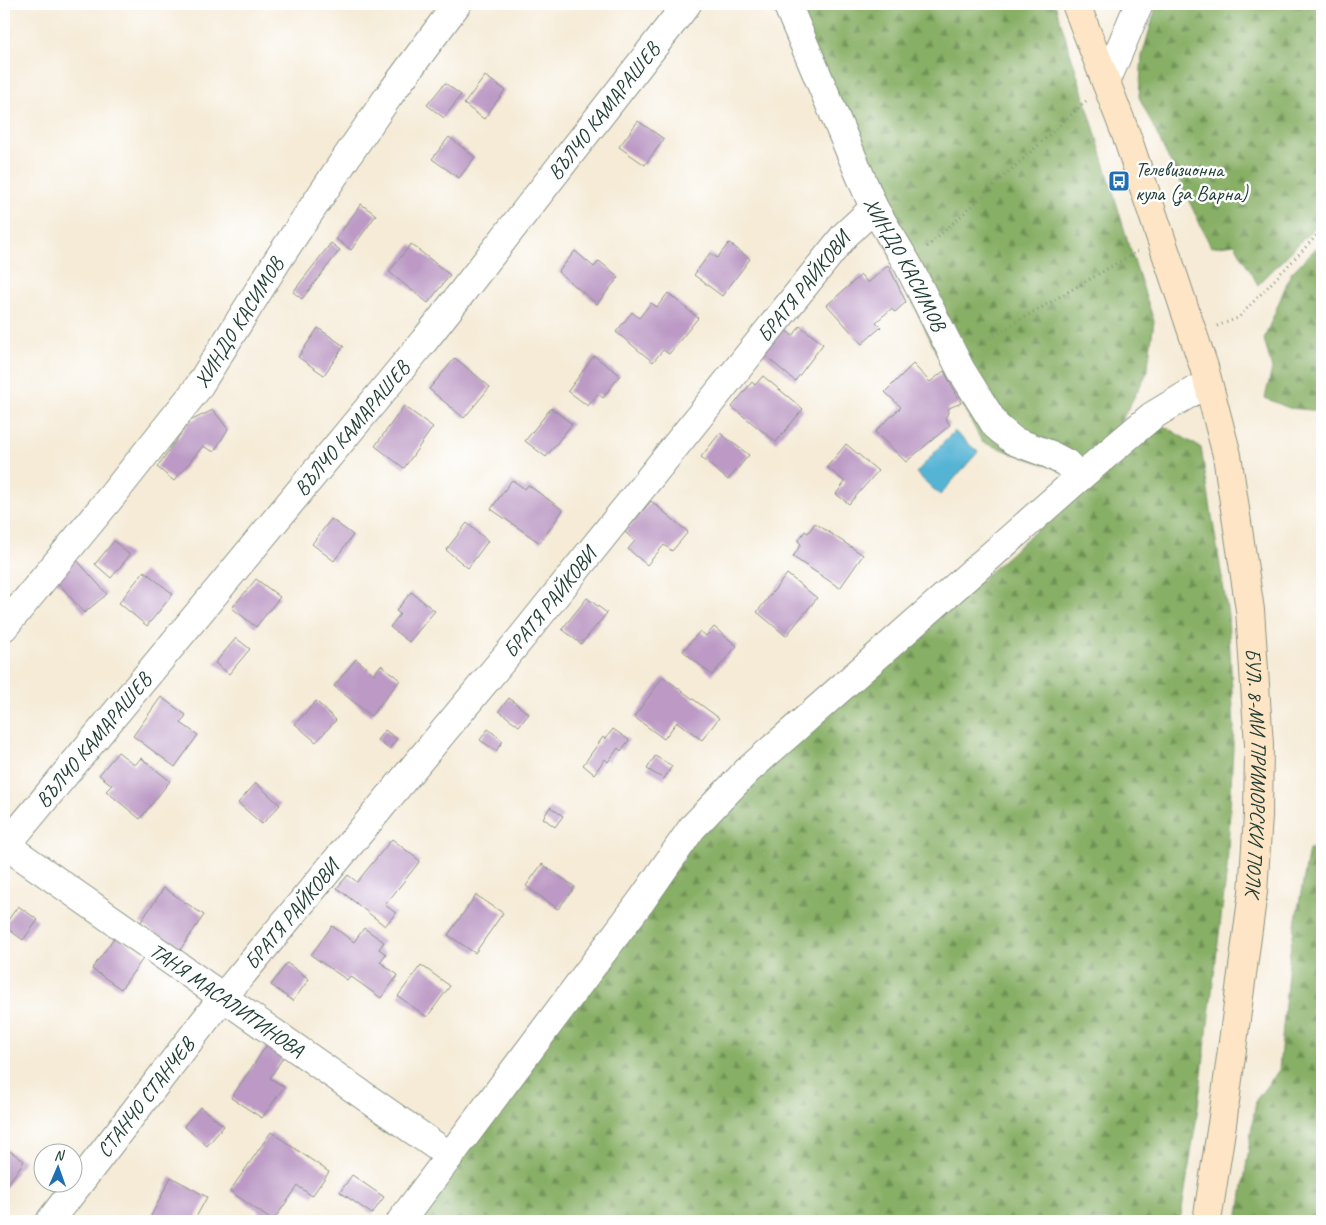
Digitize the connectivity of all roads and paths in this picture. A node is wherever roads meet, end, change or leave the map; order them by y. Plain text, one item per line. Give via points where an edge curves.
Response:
1 (457, 4) edge
2 (687, 4) edge
3 (787, 4) edge
4 (1076, 4) edge
5 (1139, 4) edge
6 (1106, 82) junction
7 (874, 208) junction
8 (1322, 230) edge
9 (1161, 238) junction
10 (908, 265) junction
11 (1193, 336) junction
12 (955, 358) junction
13 (1207, 383) junction
14 (1080, 477) junction
15 (4, 627) edge
16 (4, 846) edge
17 (223, 997) junction
18 (450, 1156) junction
19 (50, 1221) edge
20 (401, 1221) edge
21 (1207, 1221) edge

1 - 15 street, ХИНДО КАСИМОВ via 339,169 197,389
2 - 16 street, ВЪЛЧО КАМАРАШЕВ via 424,341
3 - 7 street, ХИНДО КАСИМОВ
4 - 6 street, БУЛ. 8-МИ ПРИМОРСКИ ПОЛК
5 - 6 street
6 - 9 street, БУЛ. 8-МИ ПРИМОРСКИ ПОЛК
6 - 10 path
7 - 10 street, ХИНДО КАСИМОВ
7 - 17 street, БРАТЯ РАЙКОВИ via 845,235 522,637
8 - 11 path via 1238,318
9 - 11 street, БУЛ. 8-МИ ПРИМОРСКИ ПОЛК
9 - 12 path
10 - 12 street, ХИНДО КАСИМОВ
11 - 13 street, БУЛ. 8-МИ ПРИМОРСКИ ПОЛК
12 - 14 street, ХИНДО КАСИМОВ via 996,426 1014,441 1066,463
13 - 14 street via 1152,416
13 - 21 street, БУЛ. 8-МИ ПРИМОРСКИ ПОЛК via 1227,455 1250,610 1255,672 1258,816 1253,892
14 - 18 street via 747,771 692,828 642,900
16 - 17 street, ТАНЯ МАСАЛИТИНОВА
17 - 18 street, ТАНЯ МАСАЛИТИНОВА
17 - 19 street, СТАНЧО СТАНЧЕВ
18 - 20 street

